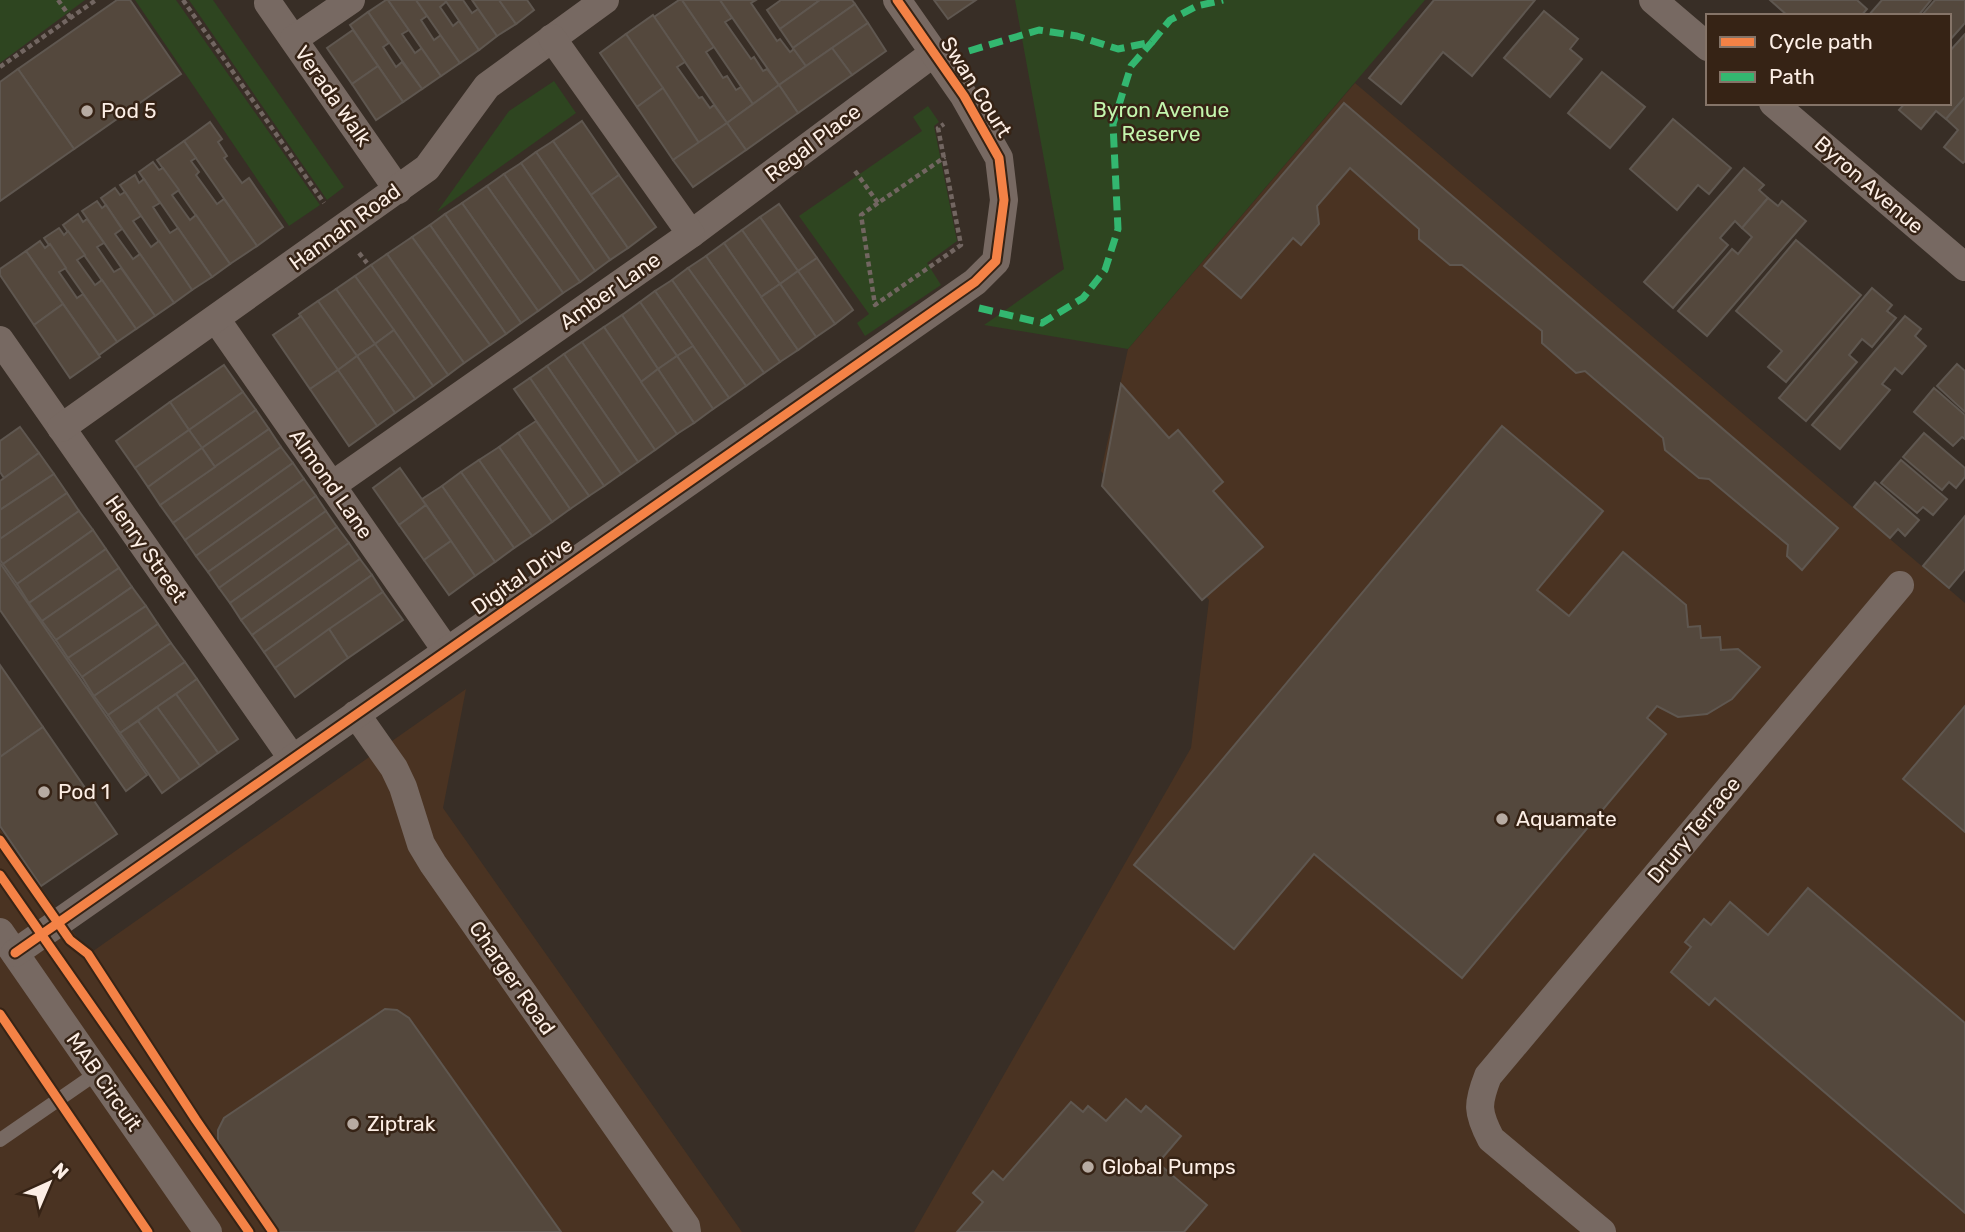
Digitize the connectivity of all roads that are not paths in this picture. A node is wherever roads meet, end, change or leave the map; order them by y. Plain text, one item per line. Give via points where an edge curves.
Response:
1 (351, 0) edge
2 (605, 0) edge
3 (897, 0) edge
4 (1653, 0) edge
5 (268, 3) dead end
6 (552, 38) junction
7 (294, 39) junction
8 (1706, 45) edge
9 (935, 52) junction
10 (1775, 105) edge
11 (398, 190) junction
12 (1004, 200) joint
13 (691, 233) junction
14 (1965, 267) edge
15 (216, 319) junction
16 (0, 340) edge
17 (9, 374) edge
18 (61, 428) junction
19 (331, 486) junction
20 (1900, 585) dead end
21 (446, 650) junction
22 (356, 714) junction
23 (292, 758) junction
24 (8, 942) edge
25 (97, 1073) junction
26 (0, 1140) edge
27 (208, 1232) edge
28 (687, 1232) edge
29 (1602, 1232) edge

1 - 7 street
2 - 6 street, Hannah Road
3 - 9 street, Swan Court
4 - 8 street
5 - 7 street, Verada Walk
6 - 11 street, Hannah Road via 487,86 427,168
6 - 13 street
7 - 11 street, Verada Walk
9 - 12 street, Swan Court via 999,158
9 - 13 street, Regal Place
10 - 14 street, Byron Avenue
11 - 15 street, Hannah Road
12 - 21 street, Digital Drive via 996,261 975,282
13 - 19 street, Amber Lane
15 - 18 street, Hannah Road
15 - 19 street, Almond Lane
16 - 17 street, Henry Street
17 - 18 street, Henry Street
18 - 23 street, Henry Street
19 - 21 street, Almond Lane
20 - 29 street, Drury Terrace via 1488,1076 1480,1096 1480,1118 1491,1139
21 - 22 street, Digital Drive
22 - 23 street, Digital Drive
22 - 28 street, Charger Road via 394,768 421,844 433,864
23 - 24 street, Digital Drive
24 - 25 street, MAB Circuit
25 - 26 lane
25 - 27 street, MAB Circuit

